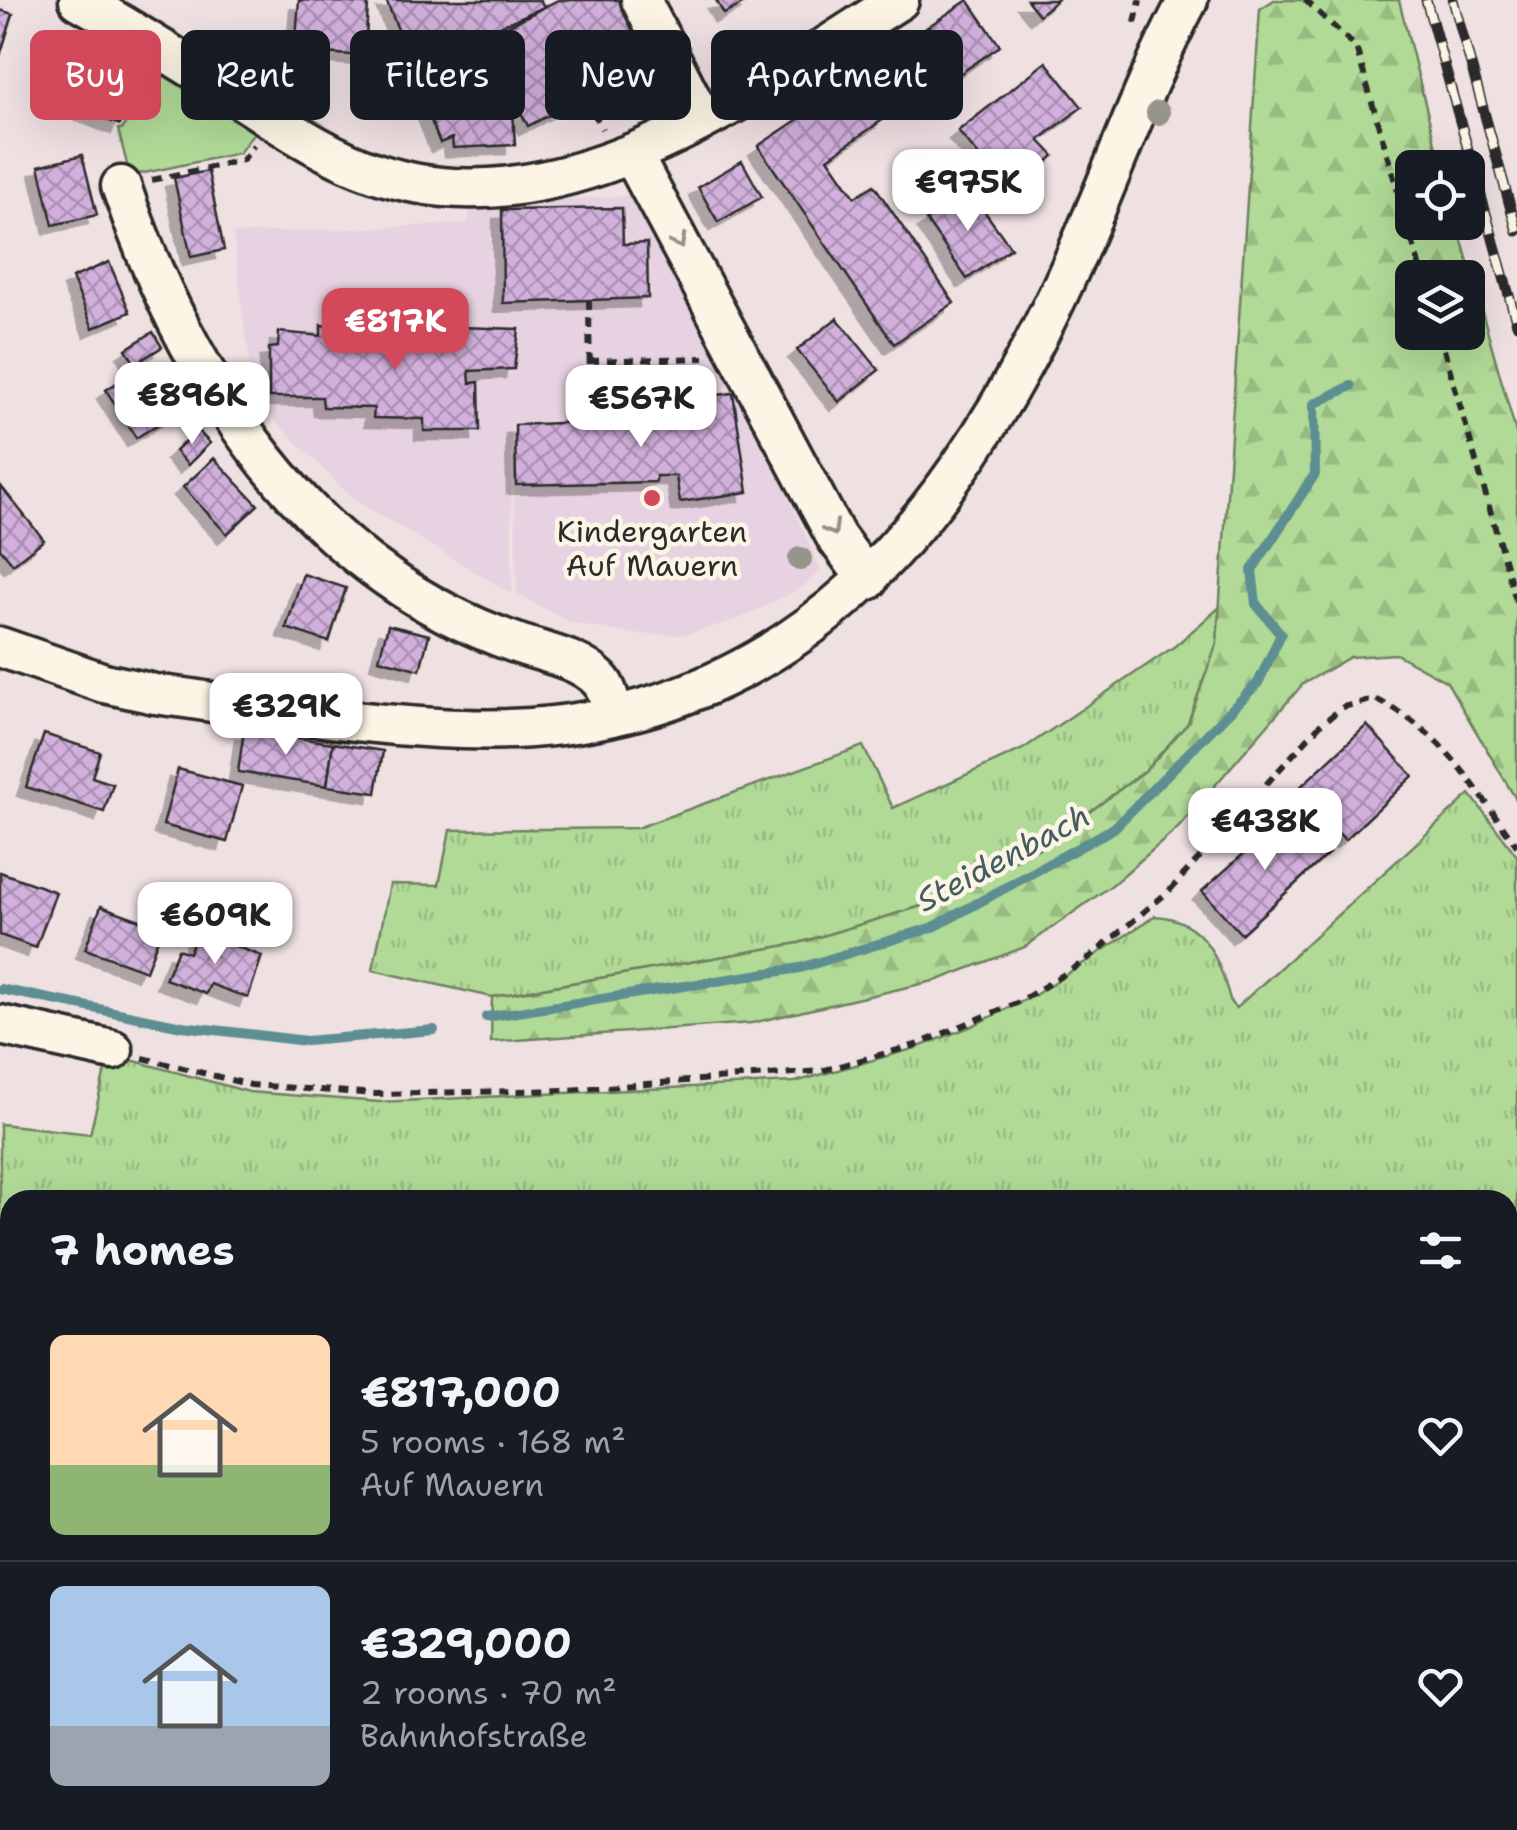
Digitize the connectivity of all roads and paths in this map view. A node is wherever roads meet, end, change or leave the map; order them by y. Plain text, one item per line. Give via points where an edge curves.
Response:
1 (79, 0) edge
2 (641, 0) edge
3 (899, 0) edge
4 (1188, 0) edge
5 (1305, 0) edge
6 (181, 63) edge
7 (274, 120) joint
8 (702, 120) junction
9 (633, 156) junction
10 (121, 186) joint
11 (1418, 260) edge
12 (589, 300) dead end
13 (1443, 350) edge
14 (741, 357) junction
15 (589, 362) junction
16 (579, 395) dead end
17 (590, 395) dead end
18 (580, 422) dead end
19 (868, 580) junction
20 (1517, 604) edge
21 (0, 647) edge
22 (613, 714) junction
23 (1517, 846) edge
24 (0, 1026) edge
25 (113, 1050) joint

1 - 6 street
2 - 8 street
3 - 8 street
4 - 19 street via 1057,298 1012,384 937,502
5 - 11 path via 1356,48
7 - 9 street via 363,168 438,184 547,179
7 - 10 path via 243,160
8 - 9 street
9 -> 14 street
10 - 22 street via 170,308 256,447 299,501 410,593 585,668 601,681
12 - 15 path
13 - 20 path
14 - 15 path
14 -> 19 street via 836,536
15 - 17 path
16 - 18 path
19 - 22 street via 761,657 718,679
21 - 22 street via 104,684 360,718 528,728
23 - 25 path via 1447,750 1412,717 1375,699 1343,707 1320,725 1170,890 1084,962 1020,1002 916,1044 821,1071 567,1090 376,1094 250,1086
24 - 25 street

